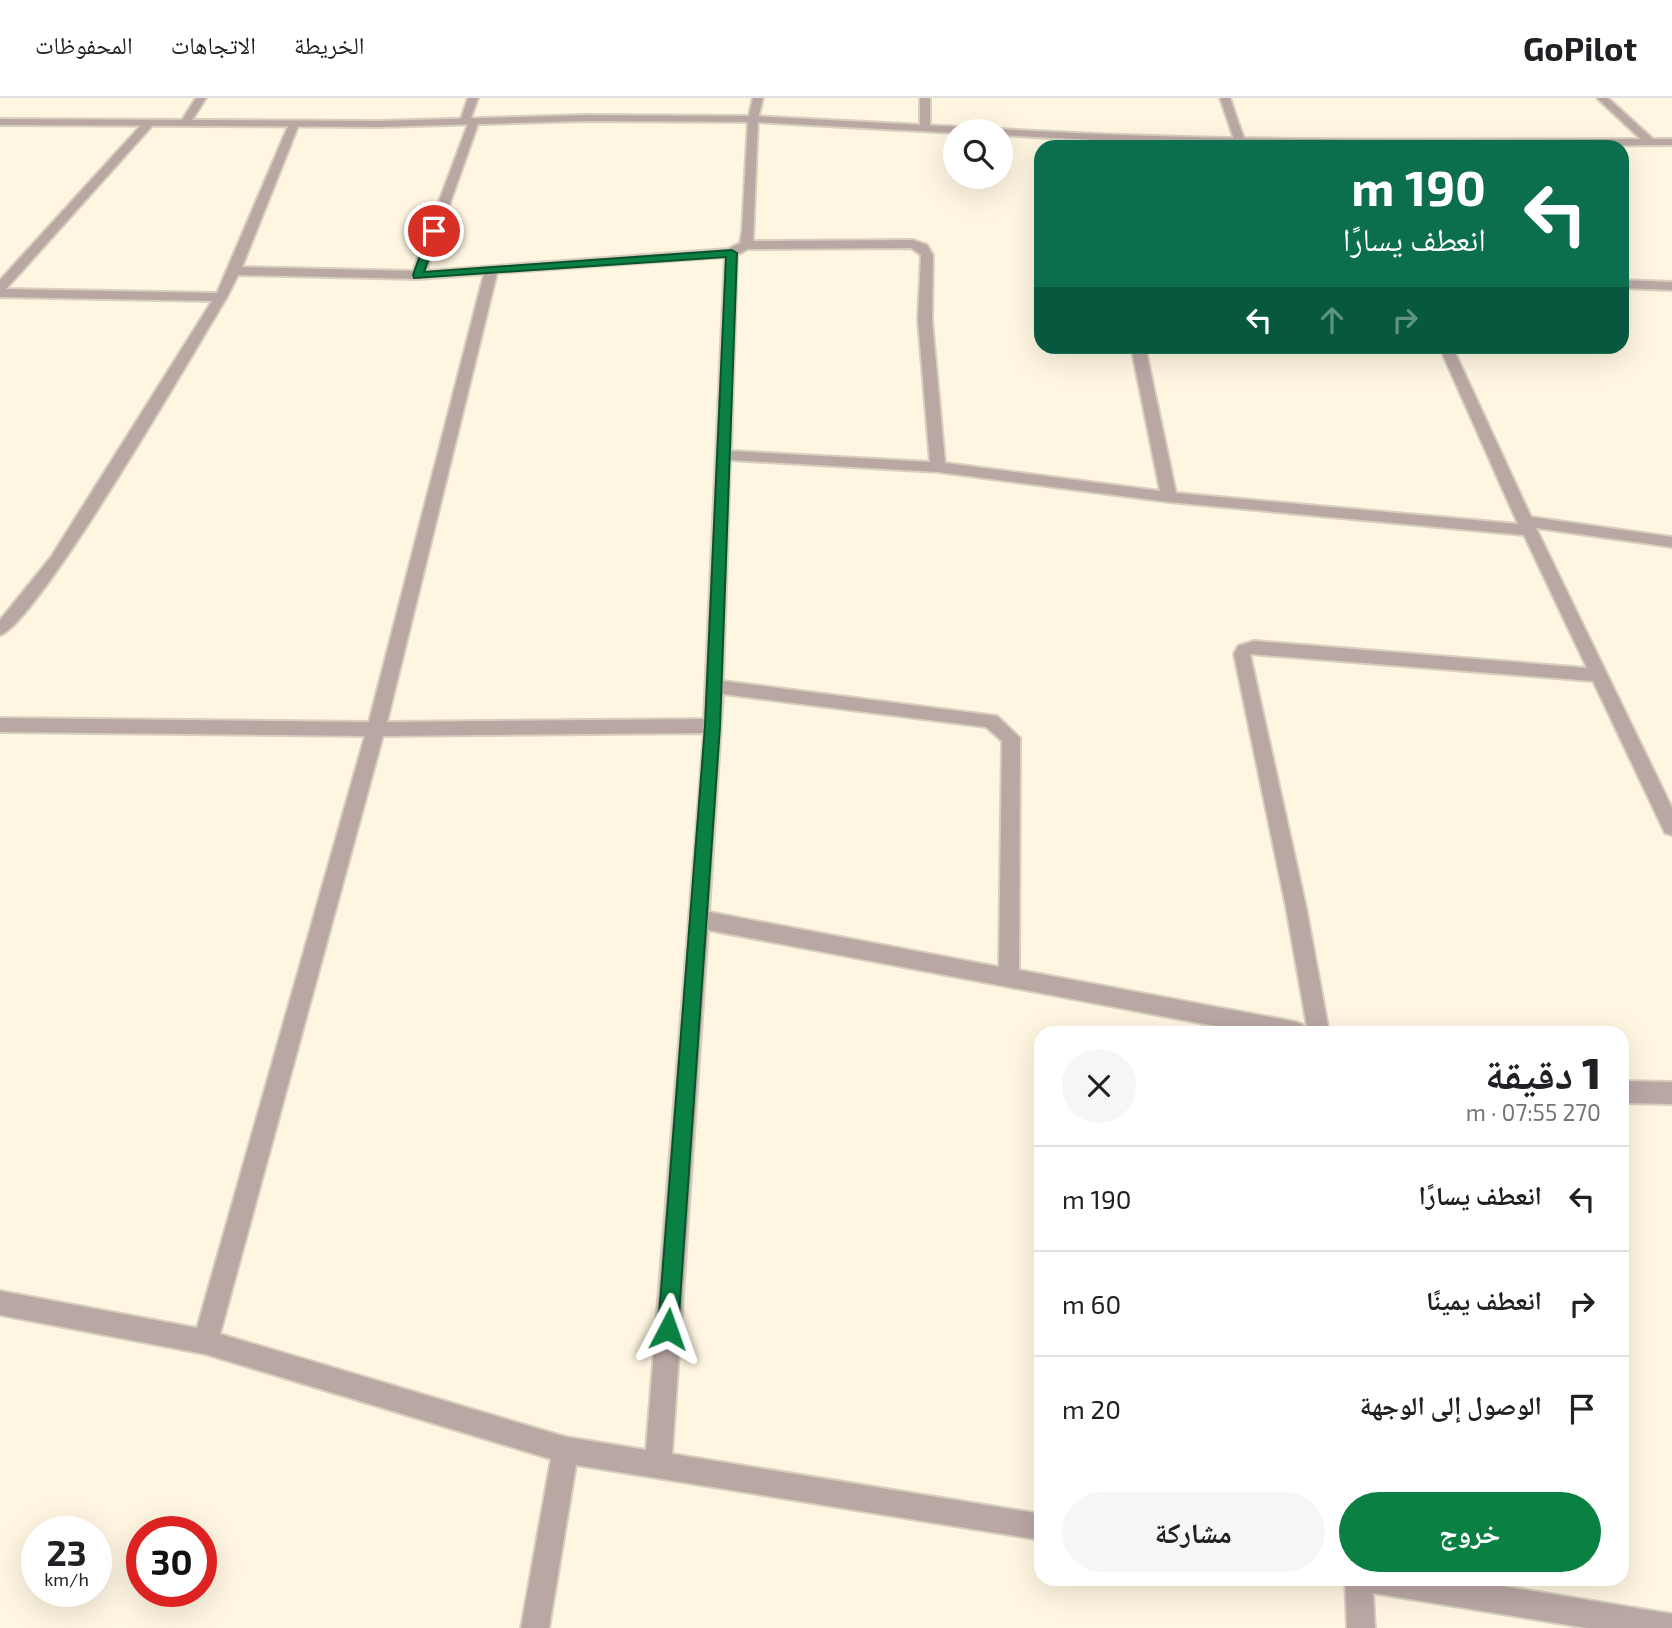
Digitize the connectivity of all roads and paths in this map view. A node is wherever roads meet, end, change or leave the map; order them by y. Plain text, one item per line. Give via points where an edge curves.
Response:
1 (201, 98) edge
2 (473, 98) edge
3 (758, 98) edge
4 (925, 98) edge
5 (1225, 98) edge
6 (1602, 98) edge
7 (753, 119) junction
8 (470, 121) junction
9 (0, 122) edge
10 (148, 124) junction
11 (185, 124) junction
12 (294, 124) junction
13 (925, 128) junction
14 (943, 129) edge
15 (1013, 133) edge
16 (1239, 139) junction
17 (1078, 140) edge
18 (1192, 140) edge
19 (1258, 140) edge
20 (1629, 141) edge
21 (1649, 141) junction
22 (1672, 142) edge
23 (739, 249) junction
24 (492, 268) junction
25 (234, 271) junction
26 (418, 275) junction
27 (1629, 284) edge
28 (1672, 286) edge
29 (0, 291) edge
30 (220, 297) junction
31 (1140, 354) edge
32 (1449, 354) edge
33 (724, 455) junction
34 (938, 467) junction
35 (1169, 497) junction
36 (1527, 526) junction
37 (1672, 542) edge
38 (4, 621) edge
39 (1599, 675) junction
40 (714, 686) junction
41 (0, 725) edge
42 (713, 726) junction
43 (376, 729) junction
44 (1672, 827) edge
45 (698, 919) junction
46 (1009, 978) junction
47 (1264, 1026) edge
48 (1317, 1026) edge
49 (1629, 1093) edge
50 (1672, 1093) edge
51 (0, 1303) edge
52 (205, 1342) junction
53 (566, 1450) junction
54 (657, 1466) junction
55 (1034, 1526) edge
56 (1359, 1586) edge
57 (1447, 1586) edge
58 (535, 1628) edge
59 (1361, 1628) edge
60 (1672, 1628) edge

1 - 11 street
2 - 8 street
3 - 7 street
4 - 13 street
5 - 16 street
6 - 21 street
7 - 8 street
7 - 13 street
7 - 23 street
8 - 12 street
8 - 26 street
9 - 10 street
10 - 11 street
10 - 29 street
11 - 12 street
12 - 25 street
13 - 14 street
15 - 17 street
16 - 18 street
16 - 19 street
20 - 21 street
21 - 22 street
23 - 24 street
23 - 33 street
23 - 34 street via 913,244 923,248 927,255 925,320
24 - 26 street
24 - 43 street
25 - 26 street
25 - 30 street
27 - 28 street
29 - 30 street
30 - 38 street via 57,562
31 - 35 street
32 - 36 street
33 - 34 street
33 - 40 street
34 - 35 street
35 - 36 street
36 - 37 street
36 - 39 street
39 - 44 street
39 - 48 street via 1254,647 1244,650
40 - 42 street
40 - 46 street via 991,721 1003,729 1011,738
41 - 43 street
42 - 43 street
42 - 45 street
43 - 52 street
45 - 46 street
45 - 54 street
46 - 47 street
49 - 50 street
51 - 52 street
52 - 53 street
53 - 54 street
53 - 58 street
54 - 55 street
56 - 59 street
57 - 60 street

